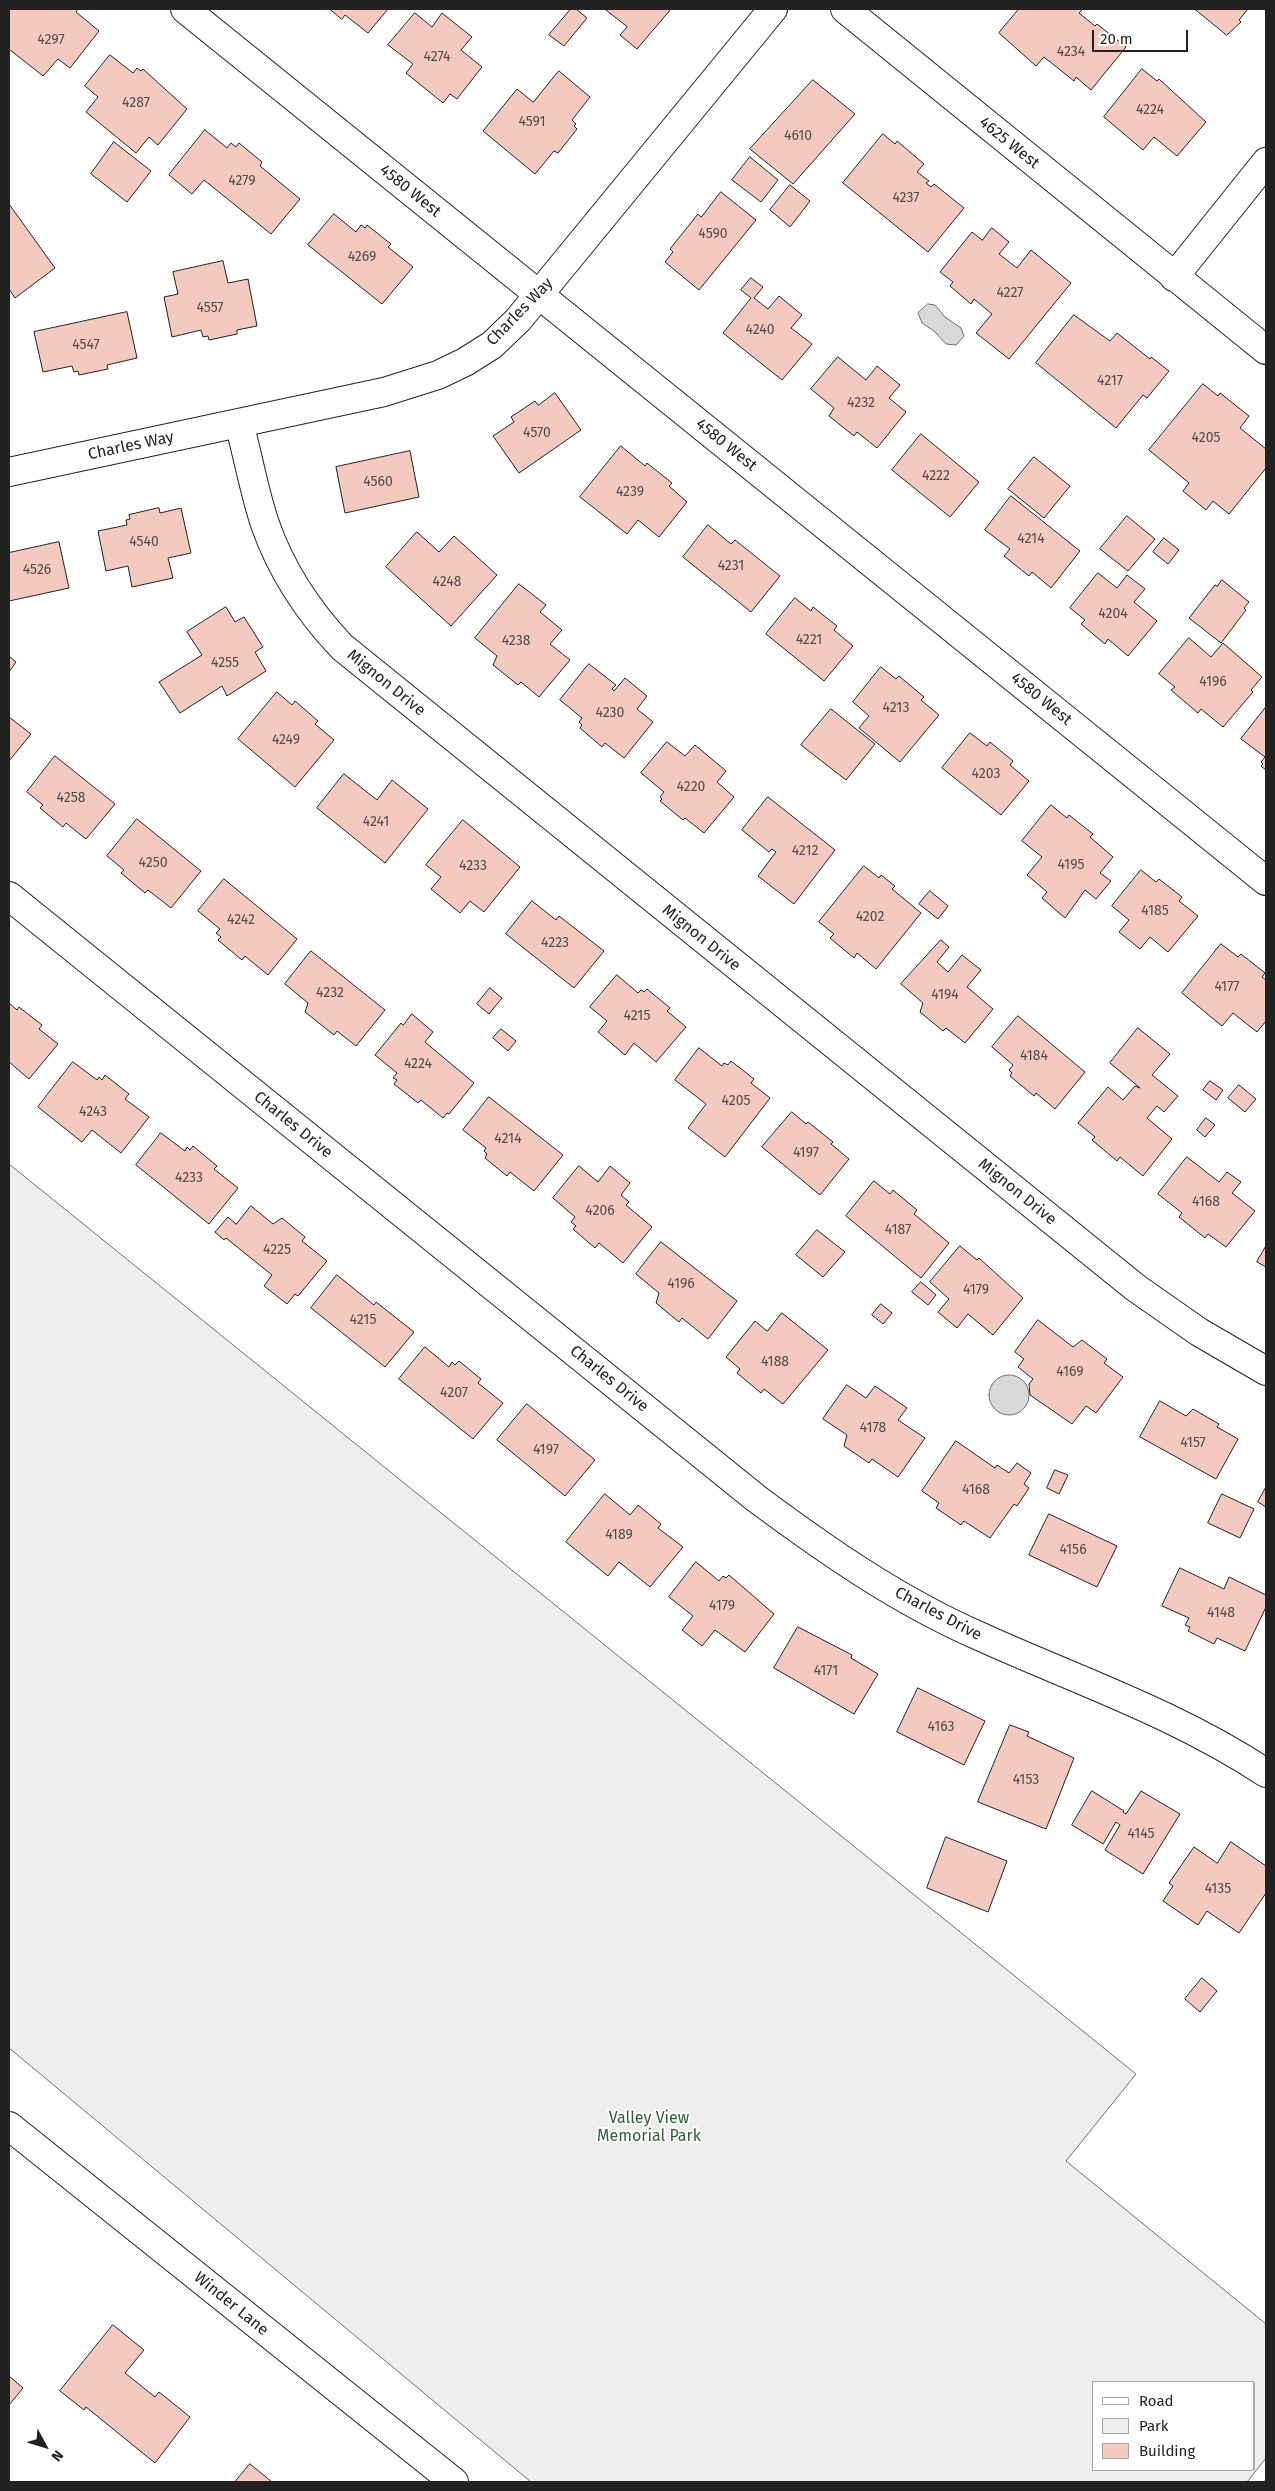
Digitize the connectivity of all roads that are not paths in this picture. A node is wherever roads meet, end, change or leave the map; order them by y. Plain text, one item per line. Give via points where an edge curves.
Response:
1 (185, 9) edge
2 (773, 9) edge
3 (844, 9) edge
4 (1266, 162) edge
5 (1174, 277) junction
6 (540, 295) junction
7 (1266, 350) edge
8 (239, 423) junction
9 (9, 472) edge
10 (1266, 881) edge
11 (9, 896) edge
12 (1266, 1372) edge
13 (1266, 1773) edge
14 (9, 2126) edge
15 (454, 2482) edge

1 - 6 street, 4580 West
2 - 6 street, Charles Way
3 - 5 street, 4625 West
4 - 5 street
5 - 7 street, 4625 West
6 - 8 street, Charles Way via 492,344 438,375 384,392
6 - 10 street, 4580 West
8 - 9 street, Charles Way
8 - 12 street, Mignon Drive via 265,523 276,551 307,606 342,647 1136,1288 1198,1332
11 - 13 street, Charles Drive via 805,1534 853,1567 939,1617 1160,1714
14 - 15 street, Winder Lane

